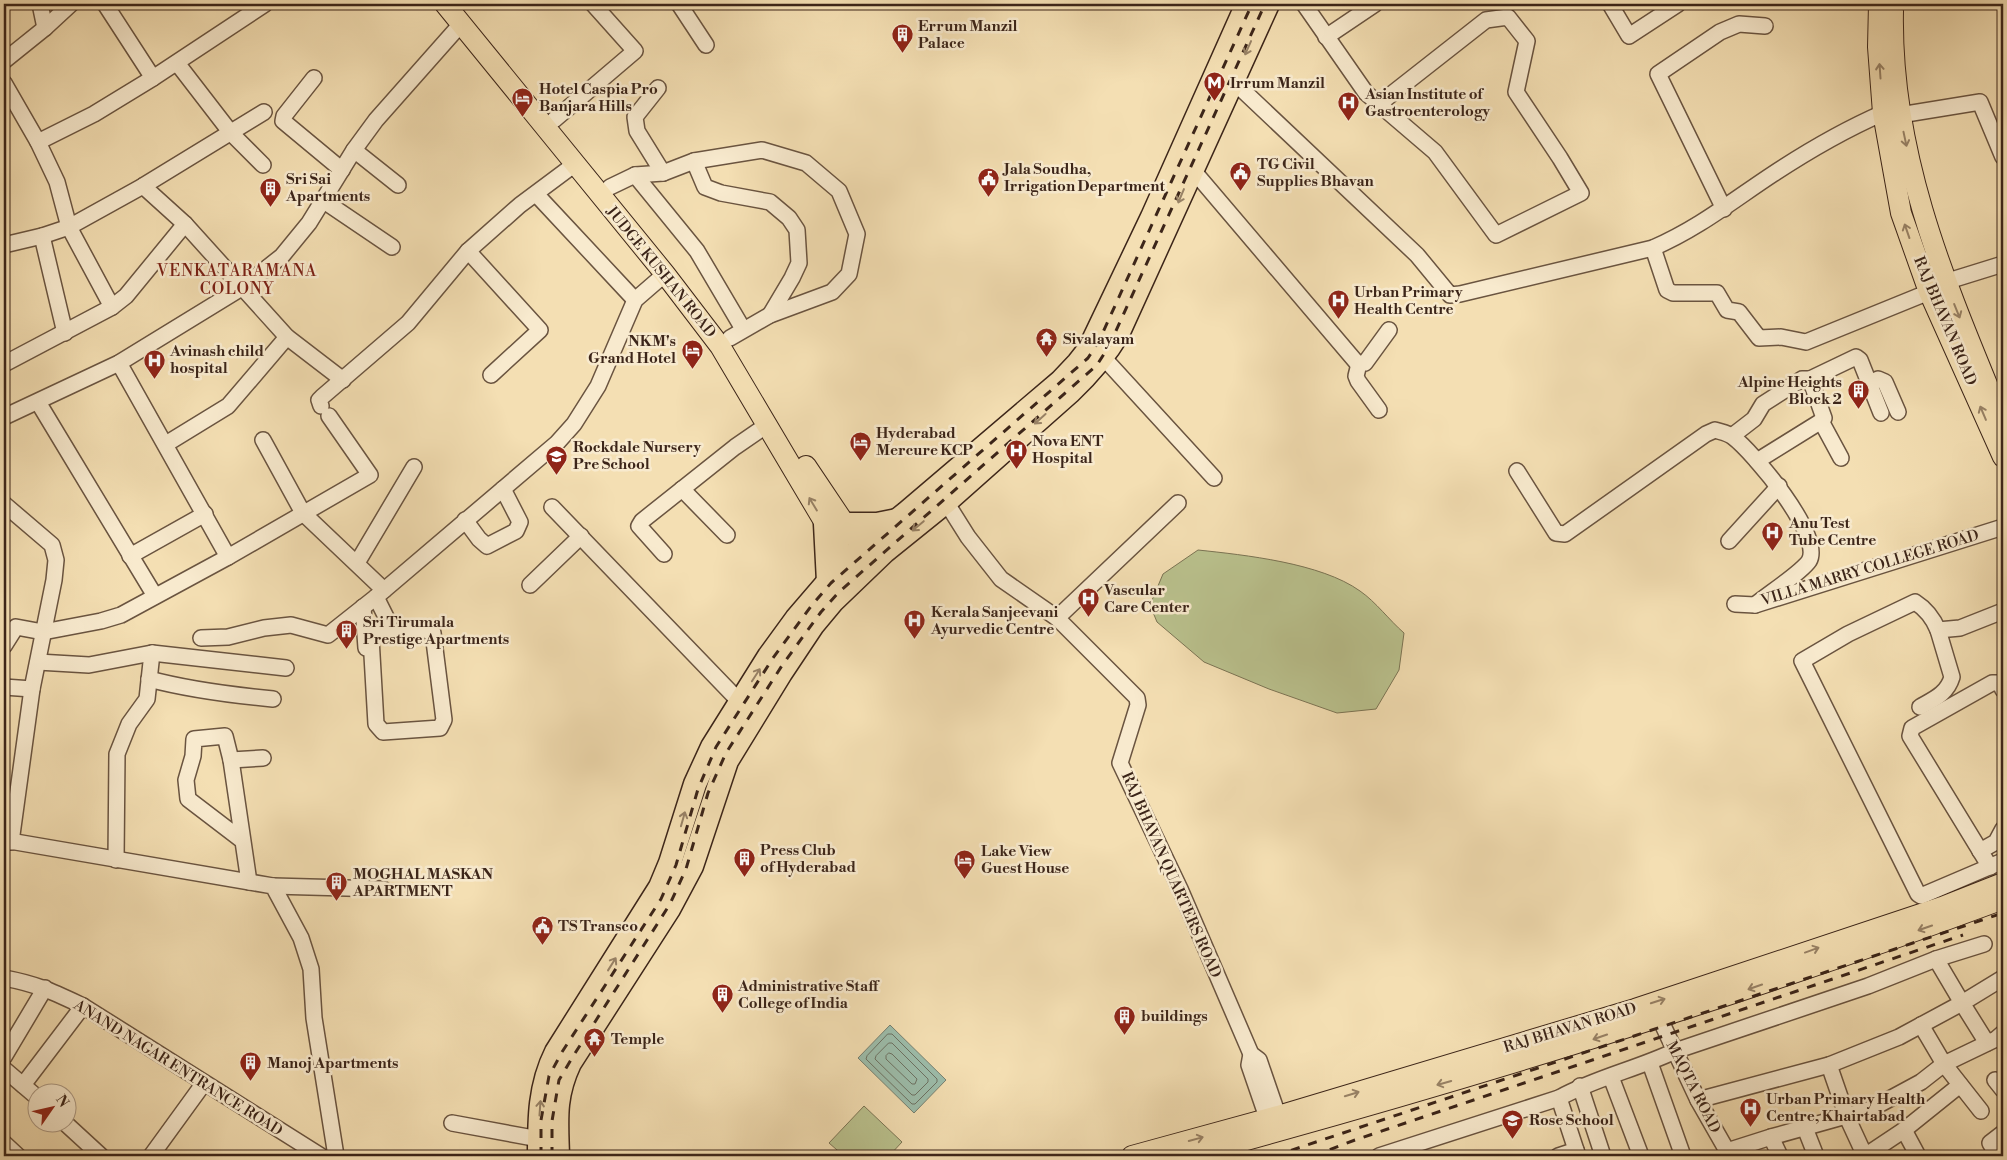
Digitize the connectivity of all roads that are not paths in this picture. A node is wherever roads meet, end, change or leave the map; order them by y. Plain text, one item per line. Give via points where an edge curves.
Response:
1 (40, 4) edge
2 (71, 4) edge
3 (104, 4) edge
4 (265, 4) edge
5 (445, 4) edge
6 (463, 4) edge
7 (593, 4) edge
8 (679, 4) edge
9 (1248, 4) edge
10 (1268, 4) edge
11 (1304, 4) edge
12 (1376, 4) edge
13 (1610, 4) edge
14 (1678, 4) edge
15 (1879, 4) edge
16 (1893, 4) edge
17 (461, 24) junction
18 (1765, 26) dead end
19 (45, 28) junction
20 (1326, 37) junction
21 (706, 46) dead end
22 (4, 61) edge
23 (177, 63) junction
24 (153, 78) junction
25 (314, 78) dead end
26 (1233, 81) junction
27 (4, 83) edge
28 (658, 88) dead end
29 (1379, 104) junction
30 (264, 112) dead end
31 (1891, 114) junction
32 (554, 120) junction
33 (231, 134) junction
34 (38, 142) junction
35 (354, 150) junction
36 (2003, 157) edge
37 (694, 161) junction
38 (575, 164) junction
39 (262, 165) dead end
40 (1192, 169) junction
41 (342, 170) junction
42 (662, 173) junction
43 (634, 175) junction
44 (398, 185) dead end
45 (143, 186) junction
46 (610, 187) junction
47 (536, 194) junction
48 (324, 201) junction
49 (1724, 209) junction
50 (185, 224) junction
51 (69, 227) junction
52 (42, 236) junction
53 (4, 245) edge
54 (392, 247) dead end
55 (1653, 248) junction
56 (468, 251) junction
57 (2003, 264) edge
58 (665, 274) junction
59 (243, 287) junction
60 (1937, 287) junction
61 (1127, 292) junction
62 (635, 300) junction
63 (112, 307) junction
64 (770, 315) junction
65 (1389, 330) dead end
66 (65, 333) junction
67 (736, 334) junction
68 (287, 337) junction
69 (1103, 357) junction
70 (119, 363) junction
71 (4, 364) edge
72 (1359, 364) junction
73 (491, 376) dead end
74 (1810, 379) junction
75 (343, 380) junction
76 (1869, 383) junction
77 (38, 402) junction
78 (1378, 410) dead end
79 (1881, 412) dead end
80 (1898, 412) dead end
81 (4, 416) edge
82 (1821, 421) junction
83 (2003, 423) edge
84 (766, 425) junction
85 (1732, 436) junction
86 (263, 440) dead end
87 (166, 444) junction
88 (2003, 457) edge
89 (1841, 458) dead end
90 (1757, 461) junction
91 (414, 467) dead end
92 (1517, 471) dead end
93 (1214, 478) dead end
94 (1779, 486) junction
95 (503, 489) junction
96 (682, 489) junction
97 (946, 502) junction
98 (1178, 503) dead end
99 (4, 504) edge
100 (552, 507) dead end
101 (302, 513) junction
102 (205, 514) junction
103 (465, 520) junction
104 (898, 520) junction
105 (2003, 526) edge
106 (727, 535) dead end
107 (581, 536) junction
108 (845, 539) junction
109 (1729, 541) dead end
110 (664, 554) dead end
111 (130, 556) junction
112 (228, 557) junction
113 (357, 563) junction
114 (828, 582) junction
115 (530, 585) dead end
116 (380, 593) junction
117 (155, 596) junction
118 (1735, 604) dead end
119 (1755, 605) junction
120 (363, 607) junction
121 (2003, 611) edge
122 (1056, 618) junction
123 (1938, 630) junction
124 (43, 632) junction
125 (392, 633) junction
126 (201, 638) dead end
127 (4, 646) edge
128 (152, 653) junction
129 (38, 662) junction
130 (286, 668) dead end
131 (149, 679) junction
132 (370, 683) dead end
133 (4, 687) edge
134 (32, 688) junction
135 (2003, 690) edge
136 (273, 699) dead end
137 (739, 702) junction
138 (1920, 707) dead end
139 (727, 741) junction
140 (263, 758) dead end
141 (231, 760) junction
142 (2003, 830) edge
143 (8, 841) edge
144 (243, 841) junction
145 (1980, 851) junction
146 (116, 860) junction
147 (1997, 864) edge
148 (249, 882) junction
149 (2003, 883) edge
150 (273, 886) junction
151 (383, 889) dead end
152 (2003, 898) edge
153 (1984, 944) dead end
154 (1936, 958) junction
155 (4, 978) edge
156 (2003, 978) edge
157 (45, 988) junction
158 (1962, 1003) junction
159 (82, 1006) junction
160 (1659, 1017) junction
161 (1921, 1025) junction
162 (2003, 1033) edge
163 (1987, 1043) junction
164 (1675, 1051) junction
165 (4, 1057) edge
166 (1650, 1063) junction
167 (1944, 1064) junction
168 (1829, 1065) junction
169 (4, 1069) edge
170 (1611, 1077) junction
171 (204, 1082) junction
172 (1960, 1084) junction
173 (24, 1085) junction
174 (1580, 1086) junction
175 (28, 1089) edge
176 (1559, 1098) junction
177 (1698, 1100) junction
178 (1981, 1111) dead end
179 (1847, 1117) junction
180 (452, 1124) dead end
181 (1275, 1125) junction
182 (1805, 1128) junction
183 (1904, 1130) junction
184 (75, 1132) edge
185 (2003, 1133) edge
186 (1771, 1137) junction
187 (4, 1143) edge
188 (539, 1147) edge
189 (1577, 1153) edge
190 (1728, 1154) edge
191 (18, 1156) edge
192 (101, 1156) edge
193 (151, 1156) edge
194 (321, 1156) edge
195 (336, 1156) edge
196 (558, 1156) edge
197 (1132, 1156) edge
198 (1188, 1156) edge
199 (1379, 1156) edge
200 (1558, 1156) edge
201 (1603, 1156) edge
202 (1641, 1156) edge
203 (1683, 1156) edge
204 (1780, 1156) edge
205 (1816, 1156) edge
206 (1918, 1156) edge
207 (1998, 1156) edge

1 - 19 street
2 - 19 street
3 - 24 street
4 - 23 street
5 - 17 main road, JUDGE KUSHAN ROAD
6 - 32 main road, JUDGE KUSHAN ROAD
7 - 32 street via 635,50
8 - 21 street
9 - 61 highway via 1152,217
10 -> 26 highway
11 - 20 street
12 - 20 street
13 - 14 street via 1629,36
31 -> 15 main road, RAJ BHAVAN ROAD via 1878,47
16 - 31 main road, RAJ BHAVAN ROAD
17 - 35 street via 376,120
17 - 38 main road, JUDGE KUSHAN ROAD
18 - 49 street via 1738,24 1720,32 1658,74
19 - 22 street
20 - 29 street via 1366,93
23 - 24 street
23 - 33 street
24 - 34 street via 94,114
25 - 41 street via 283,121
26 - 40 highway
26 - 55 street via 1416,255 1450,295
27 - 34 street
28 - 42 street via 635,117 637,131
29 - 29 street via 1435,152 1496,235 1581,193 1516,92 1527,42 1508,17 1486,20
30 - 33 street
31 - 36 street via 1980,102
31 - 49 street via 1848,128 1772,174
31 - 60 main road, RAJ BHAVAN ROAD via 1916,191
32 - 46 main road, JUDGE KUSHAN ROAD
33 - 39 street
33 - 45 street
34 - 51 street via 57,182
35 - 41 street
35 - 44 street
37 - 42 street
37 - 64 street via 705,187 721,194 770,202 797,230 799,263
37 - 64 street via 762,150 806,163 839,190 857,234 849,274 832,292
38 - 47 street
38 - 58 main road, JUDGE KUSHAN ROAD
40 -> 61 highway
40 - 72 street
41 - 48 street
42 - 43 street
43 - 46 street
43 - 67 street via 697,251
45 - 50 street
45 - 51 street
46 - 67 main road, JUDGE KUSHAN ROAD
47 - 56 street
47 - 62 street
48 - 54 street
48 - 59 street via 282,256
49 - 55 street
50 - 59 street
50 - 63 street via 126,296
51 - 52 street
51 - 63 street
52 - 53 street
52 - 66 street
55 - 60 street via 1667,290 1673,293 1717,293 1727,310 1739,312 1759,338 1781,337 1806,342
56 - 73 street via 540,330
56 - 75 street via 408,323
57 - 60 street
58 - 62 street
58 - 84 main road, JUDGE KUSHAN ROAD via 720,346
59 - 68 street
59 - 70 street
60 -> 83 main road, RAJ BHAVAN ROAD
88 -> 60 main road, RAJ BHAVAN ROAD
61 - 69 highway via 1118,334
61 - 104 highway via 1089,349 1054,387
62 - 95 street via 598,386 574,424 557,443
63 - 66 street
64 - 67 street
65 - 72 street via 1365,363
66 - 71 street
67 - 108 main road, JUDGE KUSHAN ROAD
68 - 75 street
68 - 87 street via 228,406
69 - 93 street
69 -> 97 highway via 1070,392
70 - 77 street
70 - 87 street
72 - 78 street via 1358,381
74 - 76 street via 1856,357
74 - 82 street via 1824,418
74 - 85 street via 1802,379 1762,404 1754,419
75 - 101 street via 319,400 370,475
76 - 79 street
76 - 80 street via 1878,379 1885,382
77 - 81 street
77 - 111 street
82 - 89 street
82 - 90 street
84 - 96 street
108 -> 84 main road, JUDGE KUSHAN ROAD
85 - 90 street
85 - 92 street via 1715,430 1706,434 1566,534 1556,533
86 - 101 street
87 - 102 street
90 - 94 street
91 - 113 street
94 - 109 street
94 - 119 street via 1804,528 1812,549 1809,560
95 - 103 street
95 - 103 street via 520,522 516,531 487,546
96 - 106 street
96 - 110 street via 640,526
97 - 122 street, RAJ BHAVAN QUARTERS ROAD via 1001,579
97 -> 139 highway via 884,552 833,601
98 - 122 street
99 - 124 street via 52,545 56,560 54,580
100 - 107 street
101 - 112 street
101 - 113 street
102 - 111 street
102 - 112 street
103 - 116 street
104 - 108 highway
104 - 108 highway via 877,524
105 - 119 street, VILLA MARRY COLLEGE ROAD
107 - 115 street
107 - 137 street
108 - 114 highway
108 - 114 highway
111 - 117 street
112 - 117 street
113 - 116 street
137 -> 114 highway via 796,619
116 - 120 street
116 - 125 street
117 - 124 street via 111,619
118 - 119 street, VILLA MARRY COLLEGE ROAD
120 - 126 street via 328,634 291,625 228,637
120 - 132 street via 358,625
121 - 123 street via 1960,628
122 - 181 street, RAJ BHAVAN QUARTERS ROAD via 1137,698 1138,705 1120,763 1180,890 1251,1054 1249,1065
123 - 138 street via 1952,677 1943,694
123 - 147 street via 1934,620 1915,602 1848,634 1802,661 1918,894 1921,896
124 - 127 street via 16,627
124 - 129 street
125 - 125 street via 426,630 433,633 444,720 440,728 383,732 376,724 371,638 376,634
128 - 129 street via 88,665
128 - 130 street
128 - 131 street
129 - 134 street
131 - 136 street via 223,694
131 - 146 street via 147,699 129,724 117,754
133 - 134 street
134 - 143 street
135 - 145 street via 2000,683 1992,682 1912,728 1910,736
137 - 139 highway
188 -> 139 highway via 539,1105 548,1068 660,887 695,784
139 - 196 highway via 727,762 692,866 669,909 570,1063 562,1081 557,1106
140 - 141 street
141 - 144 street
141 - 144 street via 225,736 194,739 186,780 188,799
142 - 145 street via 1996,842
143 - 146 street
144 - 148 street
145 - 147 street
146 - 148 street
148 - 150 street
181 -> 149 main road, RAJ BHAVAN ROAD via 1942,907
150 - 151 street
150 - 195 street via 301,938 311,969 314,1018
152 -> 160 main road, RAJ BHAVAN ROAD via 1700,1006
153 - 154 street
154 - 158 street
154 - 164 street via 1868,986
155 - 157 street, ANAND NAGAR ENTRANCE ROAD
156 - 158 street
157 - 159 street, ANAND NAGAR ENTRANCE ROAD
157 - 165 street
158 - 161 street
158 - 163 street
159 - 171 street, ANAND NAGAR ENTRANCE ROAD
159 - 173 street
160 - 164 street, MAQTA ROAD
160 -> 181 main road, RAJ BHAVAN ROAD via 1586,1041
161 - 167 street
161 - 168 street
162 - 163 street
163 - 167 street
164 - 166 street
164 - 177 street, MAQTA ROAD
166 - 170 street
166 - 203 street
167 - 172 street
167 - 179 street via 1900,1095
168 - 177 street
168 - 179 street
169 - 173 street
170 - 174 street
170 - 202 street
171 - 193 street
171 - 194 street, ANAND NAGAR ENTRANCE ROAD
172 - 178 street
172 - 183 street
173 - 175 street
174 - 176 street
174 - 201 street
176 - 189 street
176 - 199 street
177 - 190 street, MAQTA ROAD
179 - 182 street
179 - 183 street via 1865,1156
180 - 188 street
197 -> 181 main road, RAJ BHAVAN ROAD
181 - 198 main road, RAJ BHAVAN ROAD
182 - 186 street
182 - 205 street
183 - 206 street
184 - 192 street
185 - 207 street via 1990,1143
186 - 190 street
186 - 204 street
187 - 191 street
189 - 200 street

